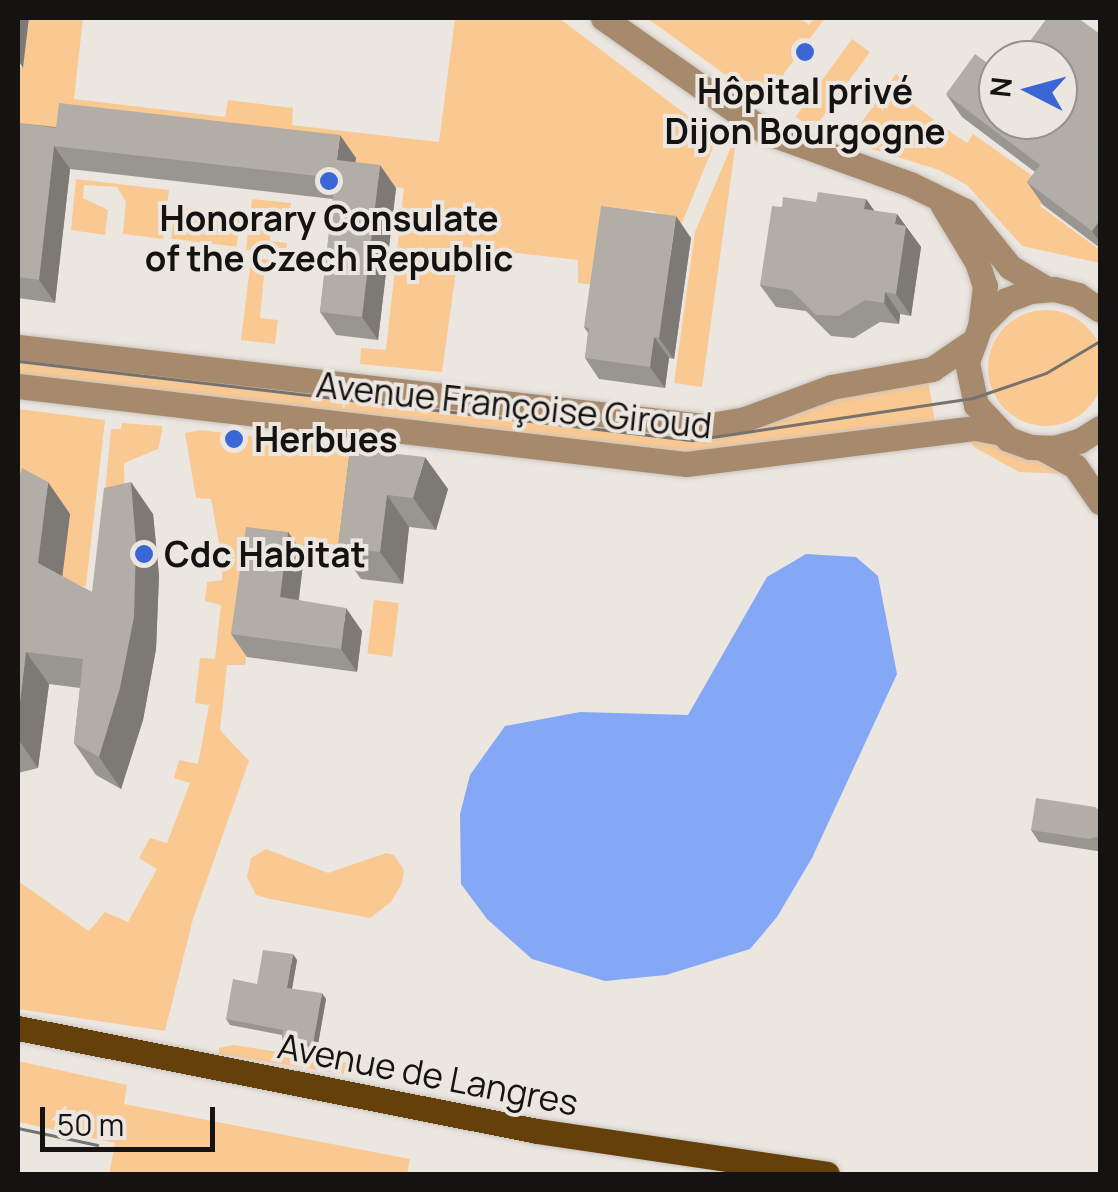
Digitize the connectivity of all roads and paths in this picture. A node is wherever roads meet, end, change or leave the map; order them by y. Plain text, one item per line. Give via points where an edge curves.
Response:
1 (603, 18) edge
2 (940, 200) junction
3 (1047, 290) junction
4 (1100, 309) edge
5 (976, 334) junction
6 (18, 347) edge
7 (18, 386) edge
8 (1100, 428) edge
9 (1001, 434) junction
10 (1042, 448) junction
11 (1100, 502) edge
12 (18, 1028) edge
13 (827, 1174) edge

1 - 2 street via 766,132
2 - 3 street via 965,211 1010,266
2 - 5 street via 985,286
3 - 4 street via 1078,295
3 - 5 street, Avenue Françoise Giroud via 1006,300
5 - 6 street, Avenue Françoise Giroud via 932,370 831,387 704,426
5 - 9 street via 968,384 976,406
7 - 9 street, Avenue Françoise Giroud via 686,464 976,428
8 - 10 street via 1079,441
9 - 10 street, Avenue Françoise Giroud
10 - 11 street, Avenue Françoise Giroud via 1075,466
12 - 13 main road, Avenue de Langres via 537,1131

